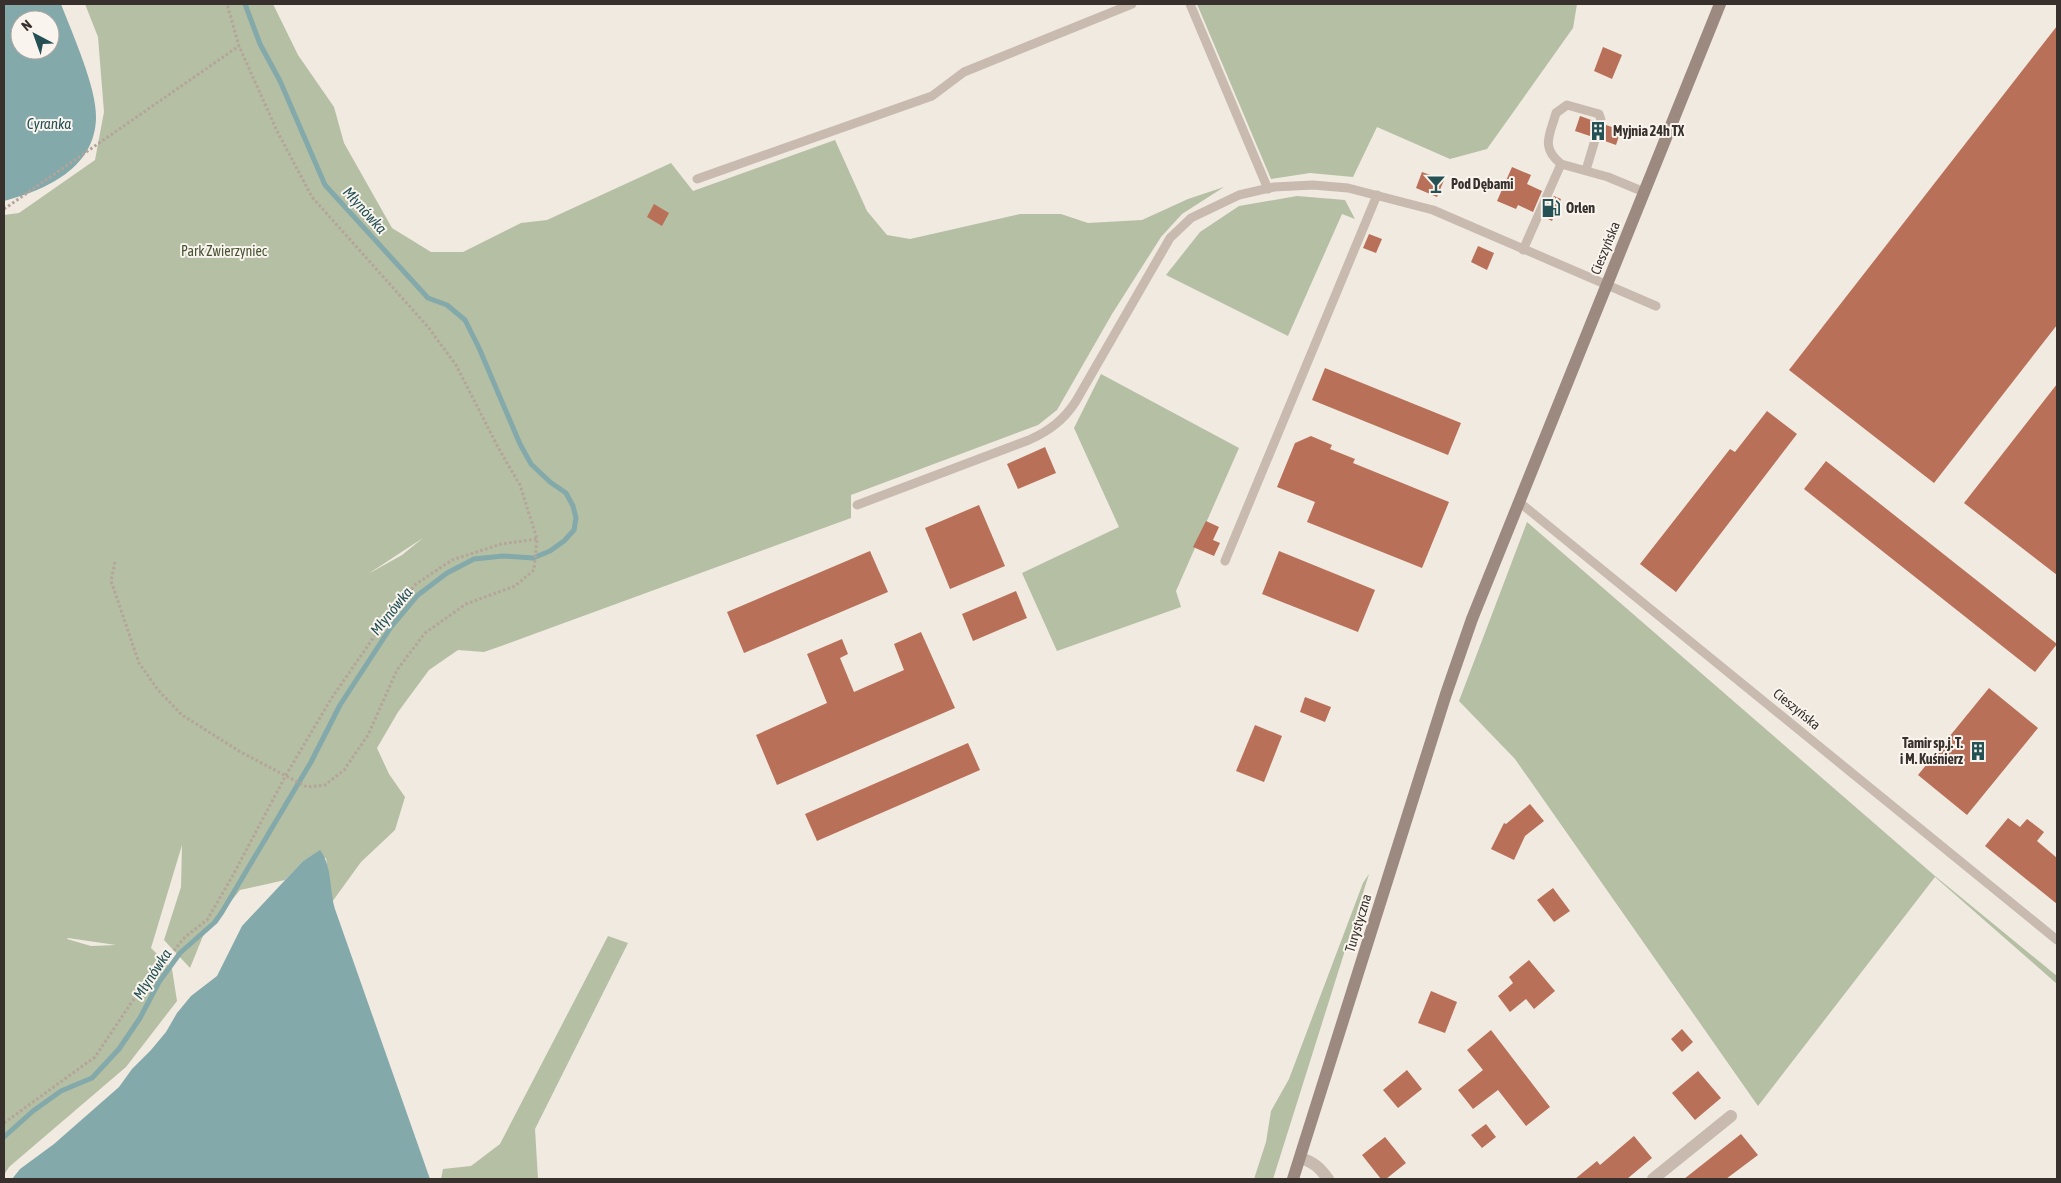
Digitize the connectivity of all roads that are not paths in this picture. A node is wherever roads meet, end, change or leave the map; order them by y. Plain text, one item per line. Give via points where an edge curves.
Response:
1 (1132, 4) edge
2 (1190, 4) edge
3 (1720, 4) edge
4 (1561, 164) junction
5 (1586, 170) junction
6 (697, 179) dead end
7 (1268, 188) junction
8 (1644, 192) junction
9 (1377, 195) junction
10 (1523, 250) junction
11 (1606, 286) junction
12 (1656, 306) dead end
13 (1518, 503) junction
14 (857, 505) dead end
15 (1225, 561) dead end
16 (1452, 676) joint
17 (2057, 940) edge
18 (1731, 1116) dead end
19 (1300, 1158) junction
20 (1293, 1179) edge
21 (1328, 1179) edge
22 (1653, 1179) edge

1 - 6 lane via 964,72 932,96
2 - 7 lane
3 - 8 main road, Cieszyńska
4 - 5 lane
4 - 5 lane via 1548,148 1556,112 1567,105 1598,114 1601,120
4 - 10 lane
5 - 8 lane
7 - 9 lane via 1313,185
7 - 14 lane via 1239,195 1190,218 1170,238 1076,402 1056,425 1029,440
8 - 11 main road, Cieszyńska
9 - 10 lane via 1433,210
9 - 15 lane
10 - 11 lane
11 - 12 lane
11 - 13 main road, Cieszyńska
13 - 16 main road, Cieszyńska
13 - 17 lane, Cieszyńska
16 - 19 main road, Turystyczna
18 - 22 street
19 - 20 main road, Turystyczna
19 - 21 street via 1318,1167

